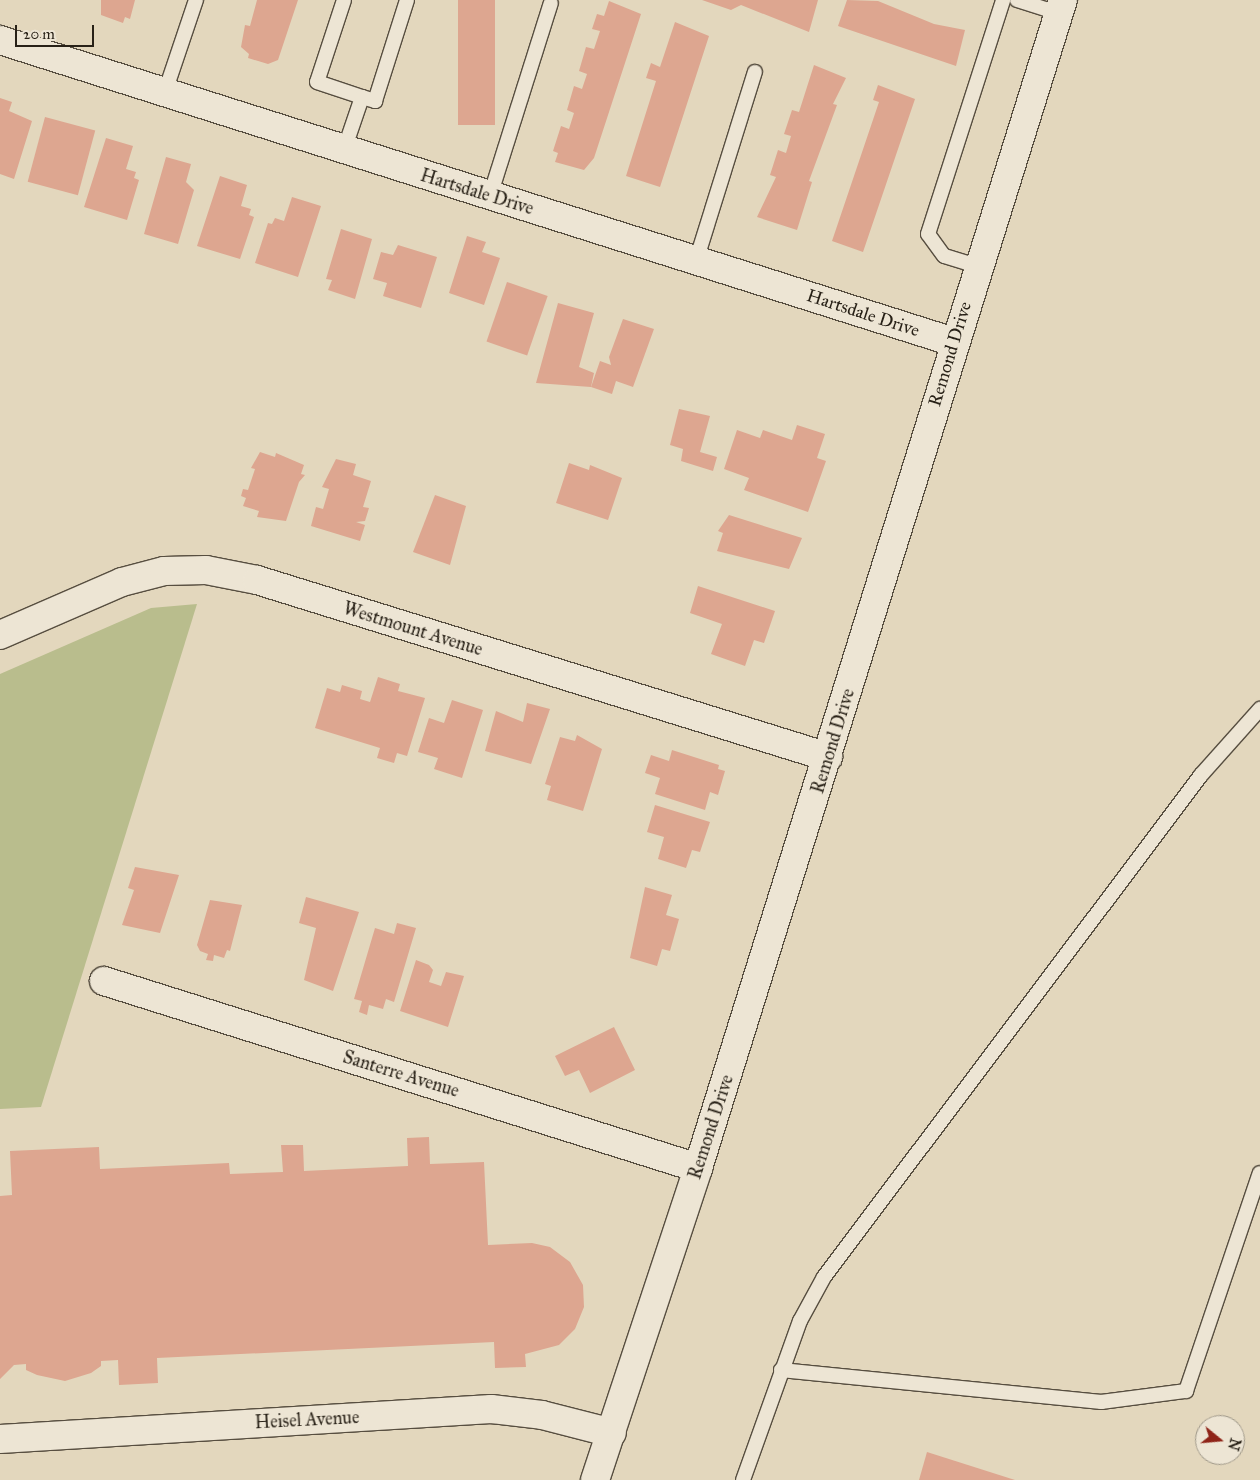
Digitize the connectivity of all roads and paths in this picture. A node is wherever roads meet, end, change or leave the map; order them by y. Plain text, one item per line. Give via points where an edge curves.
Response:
1 (196, 0) edge
2 (344, 0) edge
3 (407, 0) edge
4 (1003, 0) edge
5 (1017, 0) edge
6 (551, 3) dead end
7 (1060, 7) edge
8 (0, 40) edge
9 (755, 72) dead end
10 (165, 92) junction
11 (362, 96) junction
12 (344, 150) junction
13 (490, 196) junction
14 (696, 261) junction
15 (977, 266) junction
16 (954, 342) junction
17 (0, 635) edge
18 (1260, 709) edge
19 (828, 757) junction
20 (104, 981) dead end
21 (698, 1168) junction
22 (1260, 1173) edge
23 (781, 1370) junction
24 (612, 1433) junction
25 (0, 1439) edge
26 (595, 1480) edge
27 (743, 1480) edge

1 - 10 lane
2 - 11 lane via 317,82
3 - 11 lane via 375,101
4 - 15 lane via 928,234 944,256
5 - 7 lane
6 - 13 lane
7 - 15 street, Remond Drive
8 - 10 street, Hartsdale Drive
9 - 14 lane
10 - 12 street, Hartsdale Drive
11 - 12 lane
12 - 13 street, Hartsdale Drive
13 - 14 street, Hartsdale Drive
14 - 16 street, Hartsdale Drive
15 - 16 street, Remond Drive
16 - 19 street, Remond Drive
17 - 19 street, Westmount Avenue via 122,582 164,570 206,570 257,580
18 - 23 lane via 1201,775 838,1257 800,1321
19 - 21 street, Remond Drive
20 - 21 street, Santerre Avenue
21 - 24 street, Remond Drive
22 - 23 lane via 1186,1391 1100,1402
23 - 27 lane
24 - 25 street, Heisel Avenue via 542,1415 491,1410
24 - 26 street, Remond Drive

